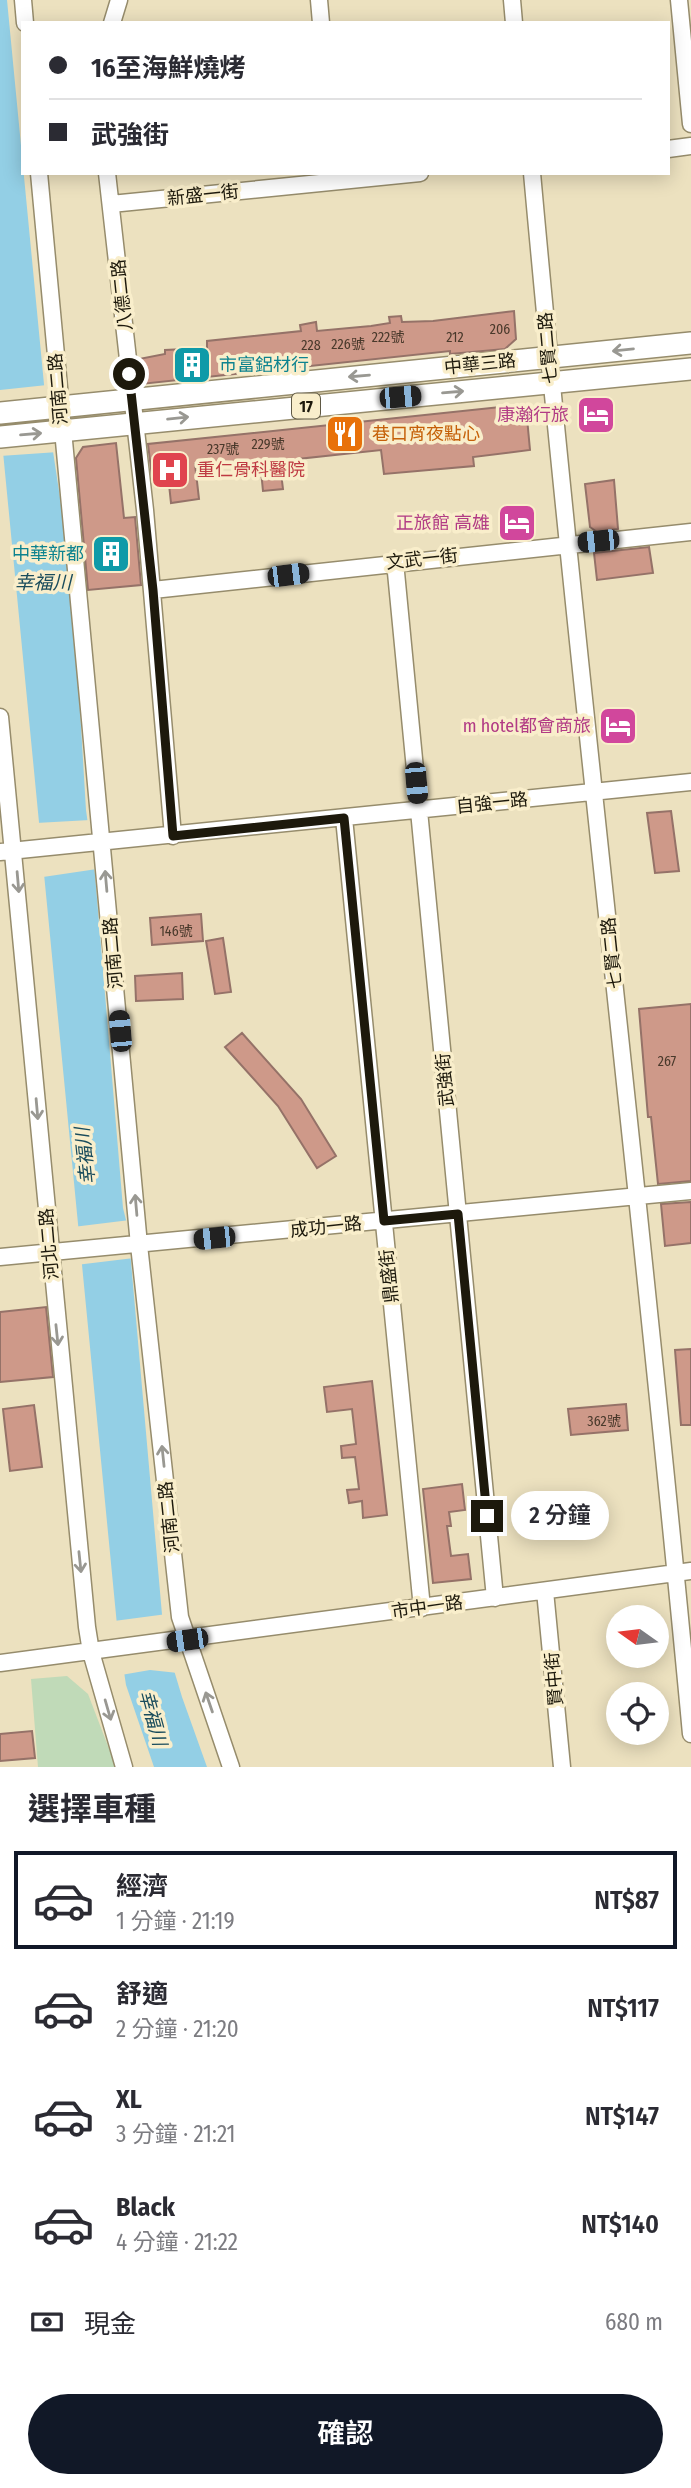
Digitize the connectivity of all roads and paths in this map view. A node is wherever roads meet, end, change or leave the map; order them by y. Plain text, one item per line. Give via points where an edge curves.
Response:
1 (23, 0) edge
2 (118, 0) edge
3 (318, 0) edge
4 (512, 0) edge
5 (679, 0) edge
6 (25, 21) edge
7 (113, 21) edge
8 (321, 21) edge
9 (514, 21) edge
10 (691, 124) edge
11 (691, 146) edge
12 (670, 149) edge
13 (39, 175) edge
14 (107, 175) edge
15 (381, 175) edge
16 (533, 175) edge
17 (342, 177) edge
18 (111, 204) junction
19 (691, 343) edge
20 (549, 356) junction
21 (691, 369) edge
22 (551, 383) junction
23 (131, 397) junction
24 (60, 407) junction
25 (0, 413) edge
26 (133, 423) junction
27 (62, 432) junction
28 (0, 437) edge
29 (691, 532) edge
30 (569, 544) junction
31 (396, 562) junction
32 (153, 590) junction
33 (0, 717) edge
34 (691, 782) edge
35 (595, 792) junction
36 (419, 810) junction
37 (344, 818) junction
38 (173, 836) junction
39 (103, 844) junction
40 (14, 851) edge
41 (691, 1191) edge
42 (639, 1195) junction
43 (458, 1214) junction
44 (384, 1221) junction
45 (133, 1246) junction
46 (54, 1252) junction
47 (0, 1257) edge
48 (684, 1572) edge
49 (545, 1591) junction
50 (495, 1598) junction
51 (422, 1608) junction
52 (187, 1640) junction
53 (96, 1652) junction
54 (0, 1663) edge
55 (691, 1734) edge
56 (124, 1767) edge
57 (231, 1767) edge
58 (562, 1767) edge

1 - 6 street
2 - 7 street
3 - 8 street
4 - 9 street
5 - 10 street
11 - 12 street
13 - 24 street, 河南二路
14 - 18 street, 八德二路
15 - 17 street, 新盛一街
16 - 20 street, 七賢二路
17 - 18 street, 新盛一街
18 - 23 street, 八德二路
19 -> 20 main road, 中華三路 / 17
20 - 22 street, 七賢二路
20 -> 23 main road, 中華三路 / 17
21 - 22 main road, 中華三路 / 17
26 -> 22 main road, 中華三路 / 17
22 - 30 street, 七賢二路
23 - 24 main road, 中華三路 / 17
23 - 26 street, 八德二路
24 - 25 main road, 17
24 - 27 street, 河南二路
26 - 27 main road, 中華三路 / 17
26 - 32 street, 八德二路
28 -> 27 main road, 17
27 - 39 street, 河南二路
29 - 30 street, 文武一街
30 - 31 street, 文武一街
30 - 35 street, 七賢二路
31 - 32 street, 文武一街
31 - 36 street, 武強街
32 - 38 street, 八德二路
33 - 40 street, 河北二路
34 - 35 street, 自強一路
35 - 36 street, 自強一路
35 - 42 street, 七賢二路
36 - 37 street, 自強一路
36 - 43 street, 武強街
37 - 38 street, 自強一路
37 - 44 street, 鼎盛街
38 - 39 street, 自強一路
39 - 40 street, 自強一路
45 -> 39 street, 河南二路
40 -> 46 street, 河北二路
41 - 42 street, 成功一路
42 - 43 street, 成功一路
42 - 48 street, 七賢二路
43 - 44 street, 成功一路
43 - 50 street, 武強街
44 - 45 street, 成功一路
44 - 51 street, 鼎盛街
45 - 46 street, 成功一路
52 -> 45 street, 河南二路 via 180,1617
46 - 47 street, 成功一路
46 -> 53 street, 河北二路
48 - 49 street, 市中一路
48 - 55 street, 七賢二路
49 - 50 street, 市中一路
49 - 58 street, 賢中街
50 - 51 street, 市中一路
51 - 52 street, 市中一路
52 - 53 street, 市中一路
57 -> 52 street, 河南二路
53 - 54 street
53 -> 56 street, 河北二路

